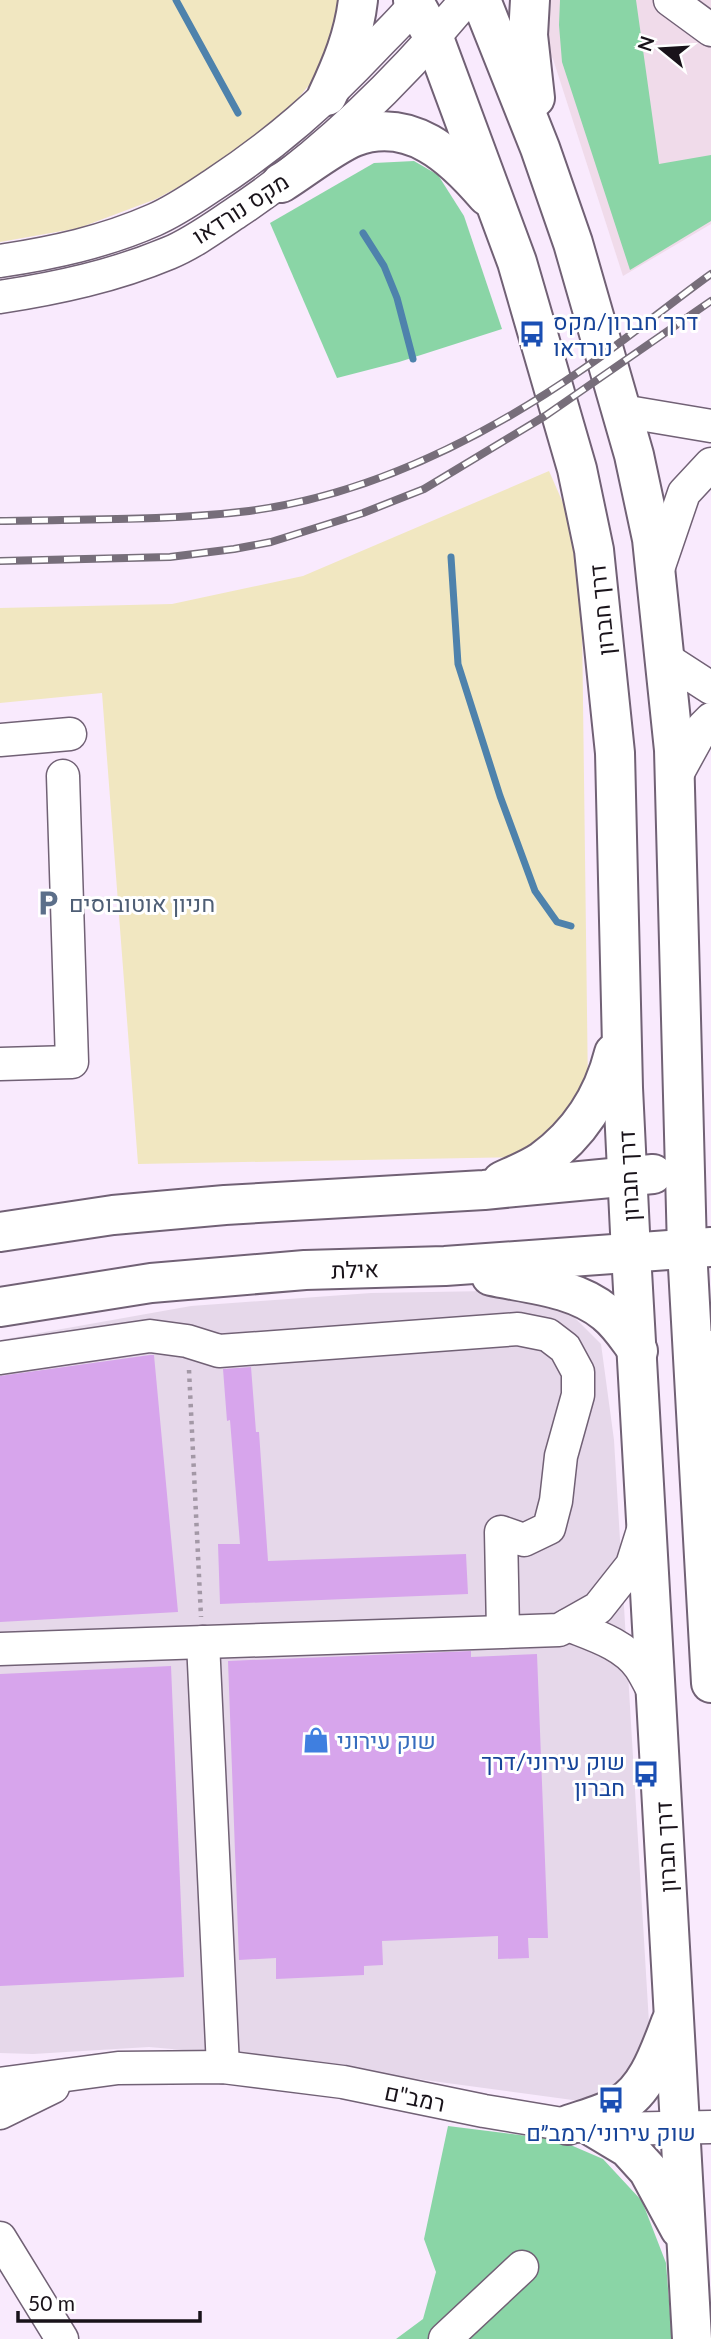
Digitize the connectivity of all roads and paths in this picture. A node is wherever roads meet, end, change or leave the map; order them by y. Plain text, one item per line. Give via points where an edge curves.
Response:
1 (358, 0) edge
2 (466, 0) edge
3 (481, 0) edge
4 (530, 0) edge
5 (670, 0) edge
6 (416, 1) edge
7 (711, 30) edge
8 (434, 38) junction
9 (327, 96) junction
10 (540, 148) junction
11 (281, 183) junction
12 (498, 209) junction
13 (0, 261) edge
14 (0, 297) edge
15 (622, 411) junction
16 (711, 426) edge
17 (711, 464) edge
18 (657, 573) junction
19 (666, 659) junction
20 (711, 688) edge
21 (711, 719) edge
22 (70, 734) dead end
23 (0, 740) edge
24 (63, 776) dead end
25 (675, 778) junction
26 (680, 982) junction
27 (622, 1020) junction
28 (0, 1064) edge
29 (711, 1066) edge
30 (698, 1172) edge
31 (628, 1176) junction
32 (484, 1190) junction
33 (0, 1232) edge
34 (699, 1248) edge
35 (631, 1253) junction
36 (445, 1266) junction
37 (0, 1307) edge
38 (187, 1340) junction
39 (711, 1350) edge
40 (638, 1351) junction
41 (0, 1358) edge
42 (696, 1407) junction
43 (647, 1519) junction
44 (708, 1562) edge
45 (568, 1625) junction
46 (503, 1631) junction
47 (203, 1642) junction
48 (0, 1649) edge
49 (711, 1668) edge
50 (657, 1697) junction
51 (674, 2014) junction
52 (223, 2067) junction
53 (118, 2068) junction
54 (0, 2084) edge
55 (0, 2113) edge
56 (581, 2126) junction
57 (696, 2128) edge
58 (0, 2238) edge
59 (687, 2243) junction
60 (522, 2267) dead end
61 (62, 2339) edge
62 (445, 2339) edge
63 (692, 2339) edge

1 - 9 main road via 347,54
2 - 8 street
3 - 10 main road
4 - 10 main road via 528,35
5 - 7 street
6 - 8 main road, דרך חברון
6 - 9 street, מקס נורדאו
8 - 11 street, מקס נורדאו via 326,146
8 - 12 main road, דרך חברון
9 - 13 street, מקס נורדאו via 260,154 156,220 94,242
10 - 15 main road
11 - 12 main road via 353,138 400,131 443,151
11 - 14 street, מקס נורדאו via 171,252 56,289
12 - 27 main road, דרך חברון via 545,354 594,550 615,753
15 - 16 street
15 - 18 main road
17 - 18 street via 684,493
18 - 19 main road
19 - 20 street
19 - 25 main road
21 - 25 street
22 - 23 street
24 - 28 street via 72,1062
25 - 26 main road
26 - 29 main road via 703,1055
26 - 30 main road
27 - 31 main road, דרך חברון
27 - 32 main road via 595,1105 571,1136 541,1162
30 - 31 main road
30 - 34 main road
31 - 32 main road
31 - 35 main road, דרך חברון
32 - 33 main road via 141,1212
34 - 35 main road, אילת
34 - 42 main road
35 - 36 main road, אילת
35 - 40 main road, דרך חברון
36 - 37 main road, אילת via 305,1270 151,1283
36 - 40 main road via 587,1301 606,1313
38 - 41 street via 150,1336
38 - 46 street via 219,1351 518,1329 548,1335 565,1348 578,1372 578,1395 561,1456 556,1501 549,1528 524,1540 501,1532
38 - 47 path
39 - 42 main road
40 - 43 main road, דרך חברון
42 - 44 main road
43 - 45 street via 632,1564 598,1608
43 - 50 main road, דרך חברון
44 - 49 main road
45 - 46 street via 559,1630
45 - 50 street via 607,1641 638,1664
46 - 47 street
47 - 48 street
47 - 52 street
50 - 51 main road, דרך חברון
51 - 56 main road via 642,2084 621,2105
51 - 57 main road, דרך חברון
52 - 53 street, רמב"ם
52 - 56 street, רמב"ם via 343,2082
53 - 54 street, רמב"ם
53 - 55 street, רמב"ם via 62,2083
56 - 57 street, רמב"ם
56 - 59 main road via 628,2148 648,2170
57 - 59 main road, דרך חברון
58 - 61 street
59 - 63 main road, דרך חברון
60 - 62 street

